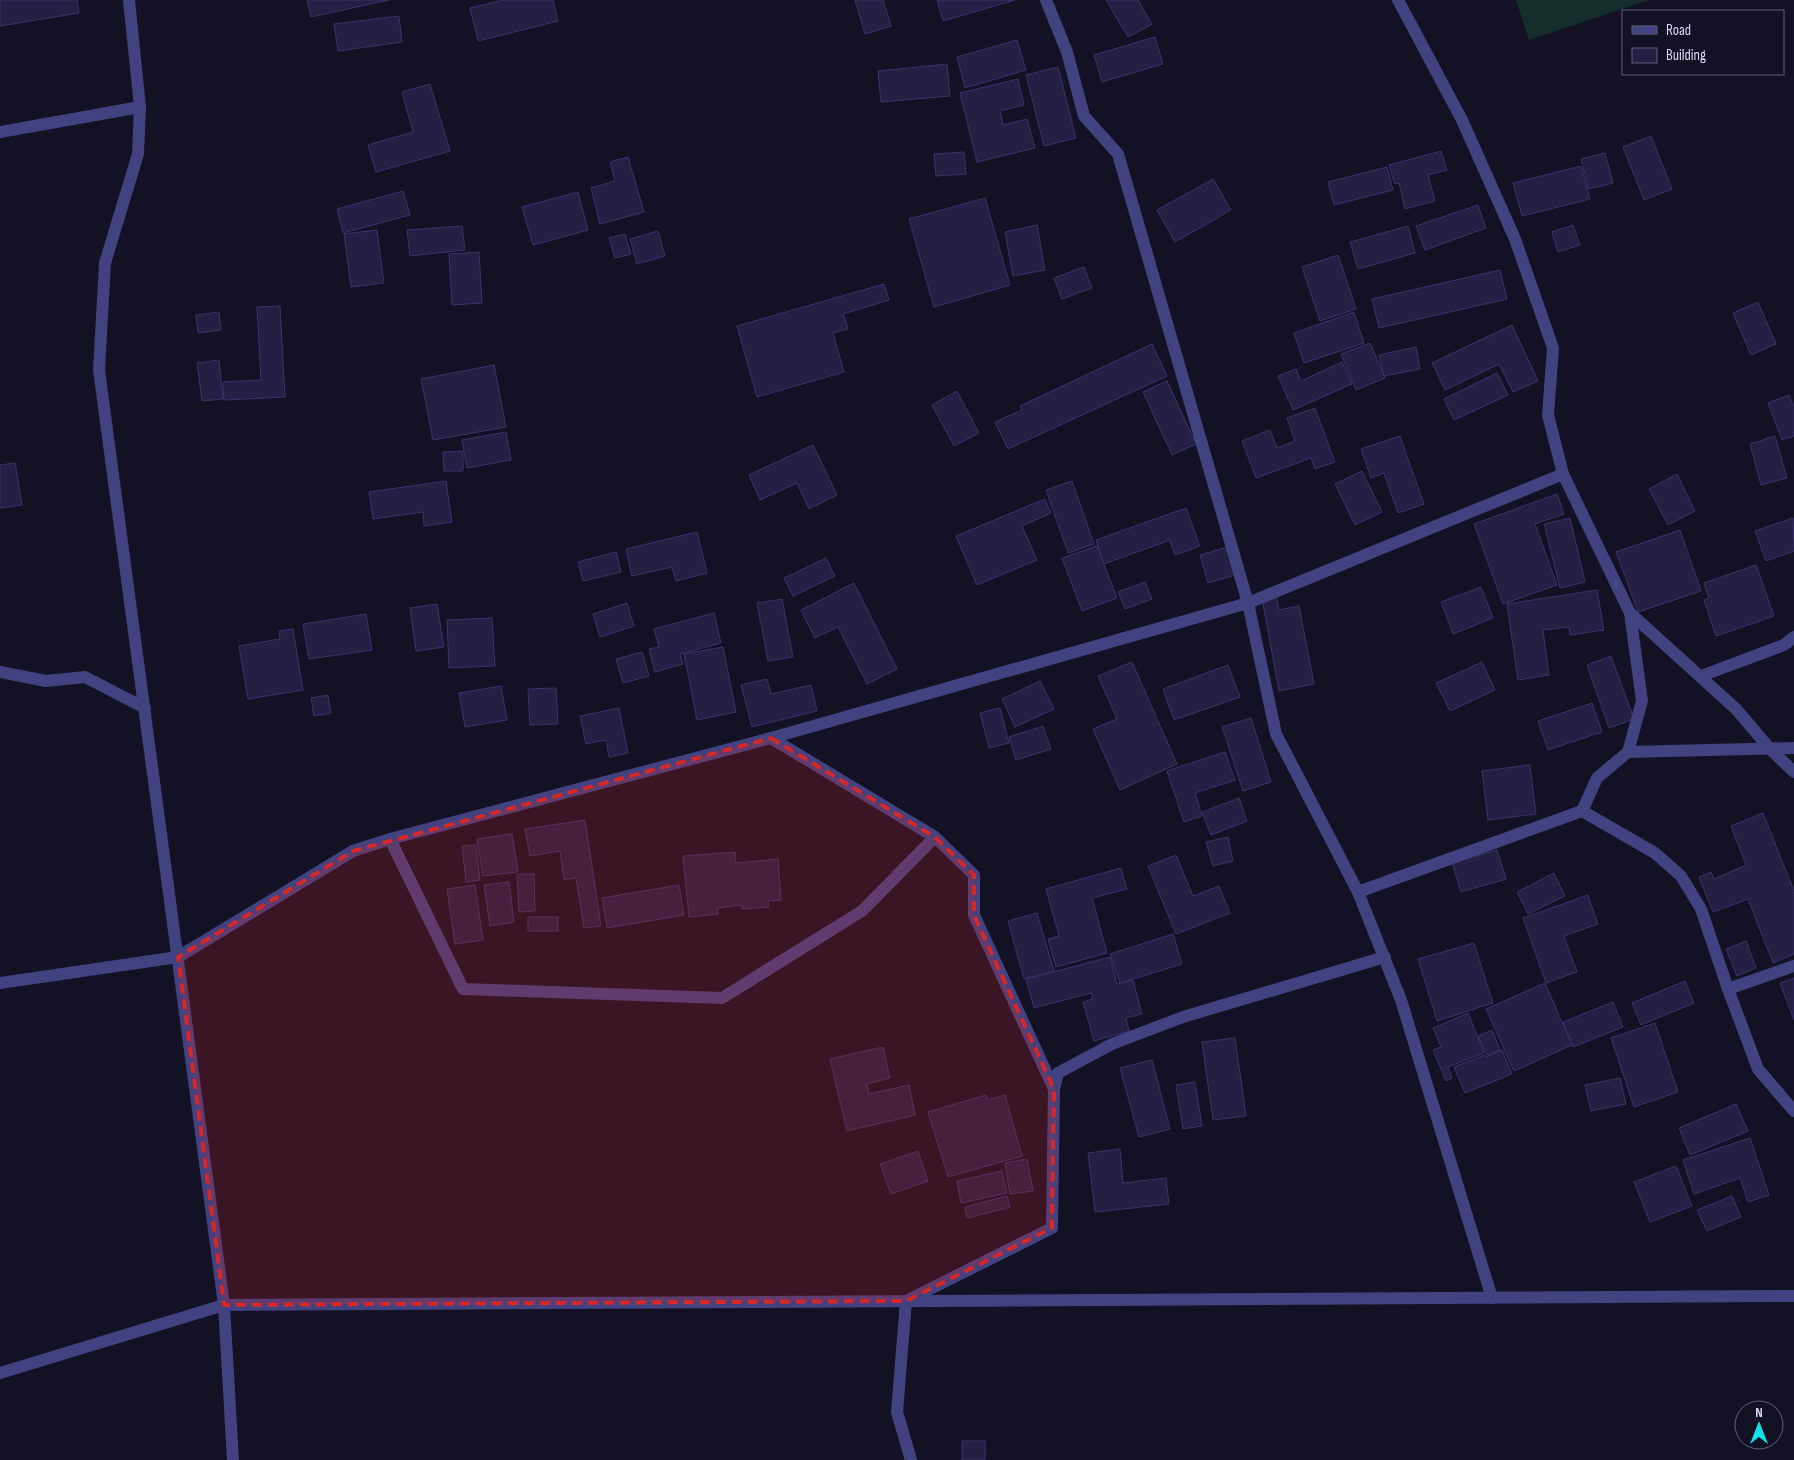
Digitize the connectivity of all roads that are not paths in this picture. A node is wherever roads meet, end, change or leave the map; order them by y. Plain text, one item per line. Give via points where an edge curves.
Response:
1 (129, 0) edge
2 (1046, 0) edge
3 (1398, 0) edge
4 (140, 107) junction
5 (0, 132) edge
6 (1563, 474) junction
7 (1248, 603) junction
8 (1630, 614) junction
9 (1794, 637) edge
10 (0, 672) edge
11 (1701, 676) junction
12 (145, 708) junction
13 (771, 738) junction
14 (1794, 748) edge
15 (1770, 749) junction
16 (1628, 752) junction
17 (1794, 772) edge
18 (1582, 811) junction
19 (935, 837) junction
20 (390, 839) junction
21 (1358, 892) junction
22 (178, 957) junction
23 (1385, 957) junction
24 (1794, 966) edge
25 (0, 983) edge
26 (1728, 989) junction
27 (1054, 1088) junction
28 (1794, 1111) edge
29 (1794, 1290) edge
30 (1794, 1296) edge
31 (1492, 1298) junction
32 (906, 1301) junction
33 (224, 1305) junction
34 (0, 1373) edge
35 (233, 1460) edge
36 (911, 1460) edge

1 - 4 street
2 - 7 street via 1066,52 1084,116 1118,154
3 - 6 street via 1462,120 1519,248 1552,348 1548,415
4 - 5 street
4 - 12 street via 138,154 105,263 99,370
6 - 7 street
6 - 8 street
7 - 13 street
7 - 21 street via 1276,734
8 - 11 street
8 - 16 street via 1642,701
9 - 11 street via 1784,645
10 - 12 street via 46,681 85,677
11 - 15 street via 1736,709
12 - 22 street
13 - 19 street
13 - 20 street
14 - 15 street
15 - 16 street
15 - 17 street
16 - 18 street via 1597,778
18 - 21 street
18 - 26 street via 1655,853 1681,876 1701,909
19 - 20 street via 862,911 722,998 463,988
19 - 27 street via 974,875 974,915
20 - 22 street via 353,851
21 - 23 street
22 - 25 street
22 - 33 street
23 - 27 street via 1183,1017 1112,1044 1058,1073
23 - 31 street via 1404,1009
24 - 26 street
26 - 28 street via 1758,1070
27 - 32 street via 1052,1228
29 - 30 street
30 - 31 street
31 - 32 street
32 - 33 street
32 - 36 street via 897,1412
33 - 34 street
33 - 35 street

